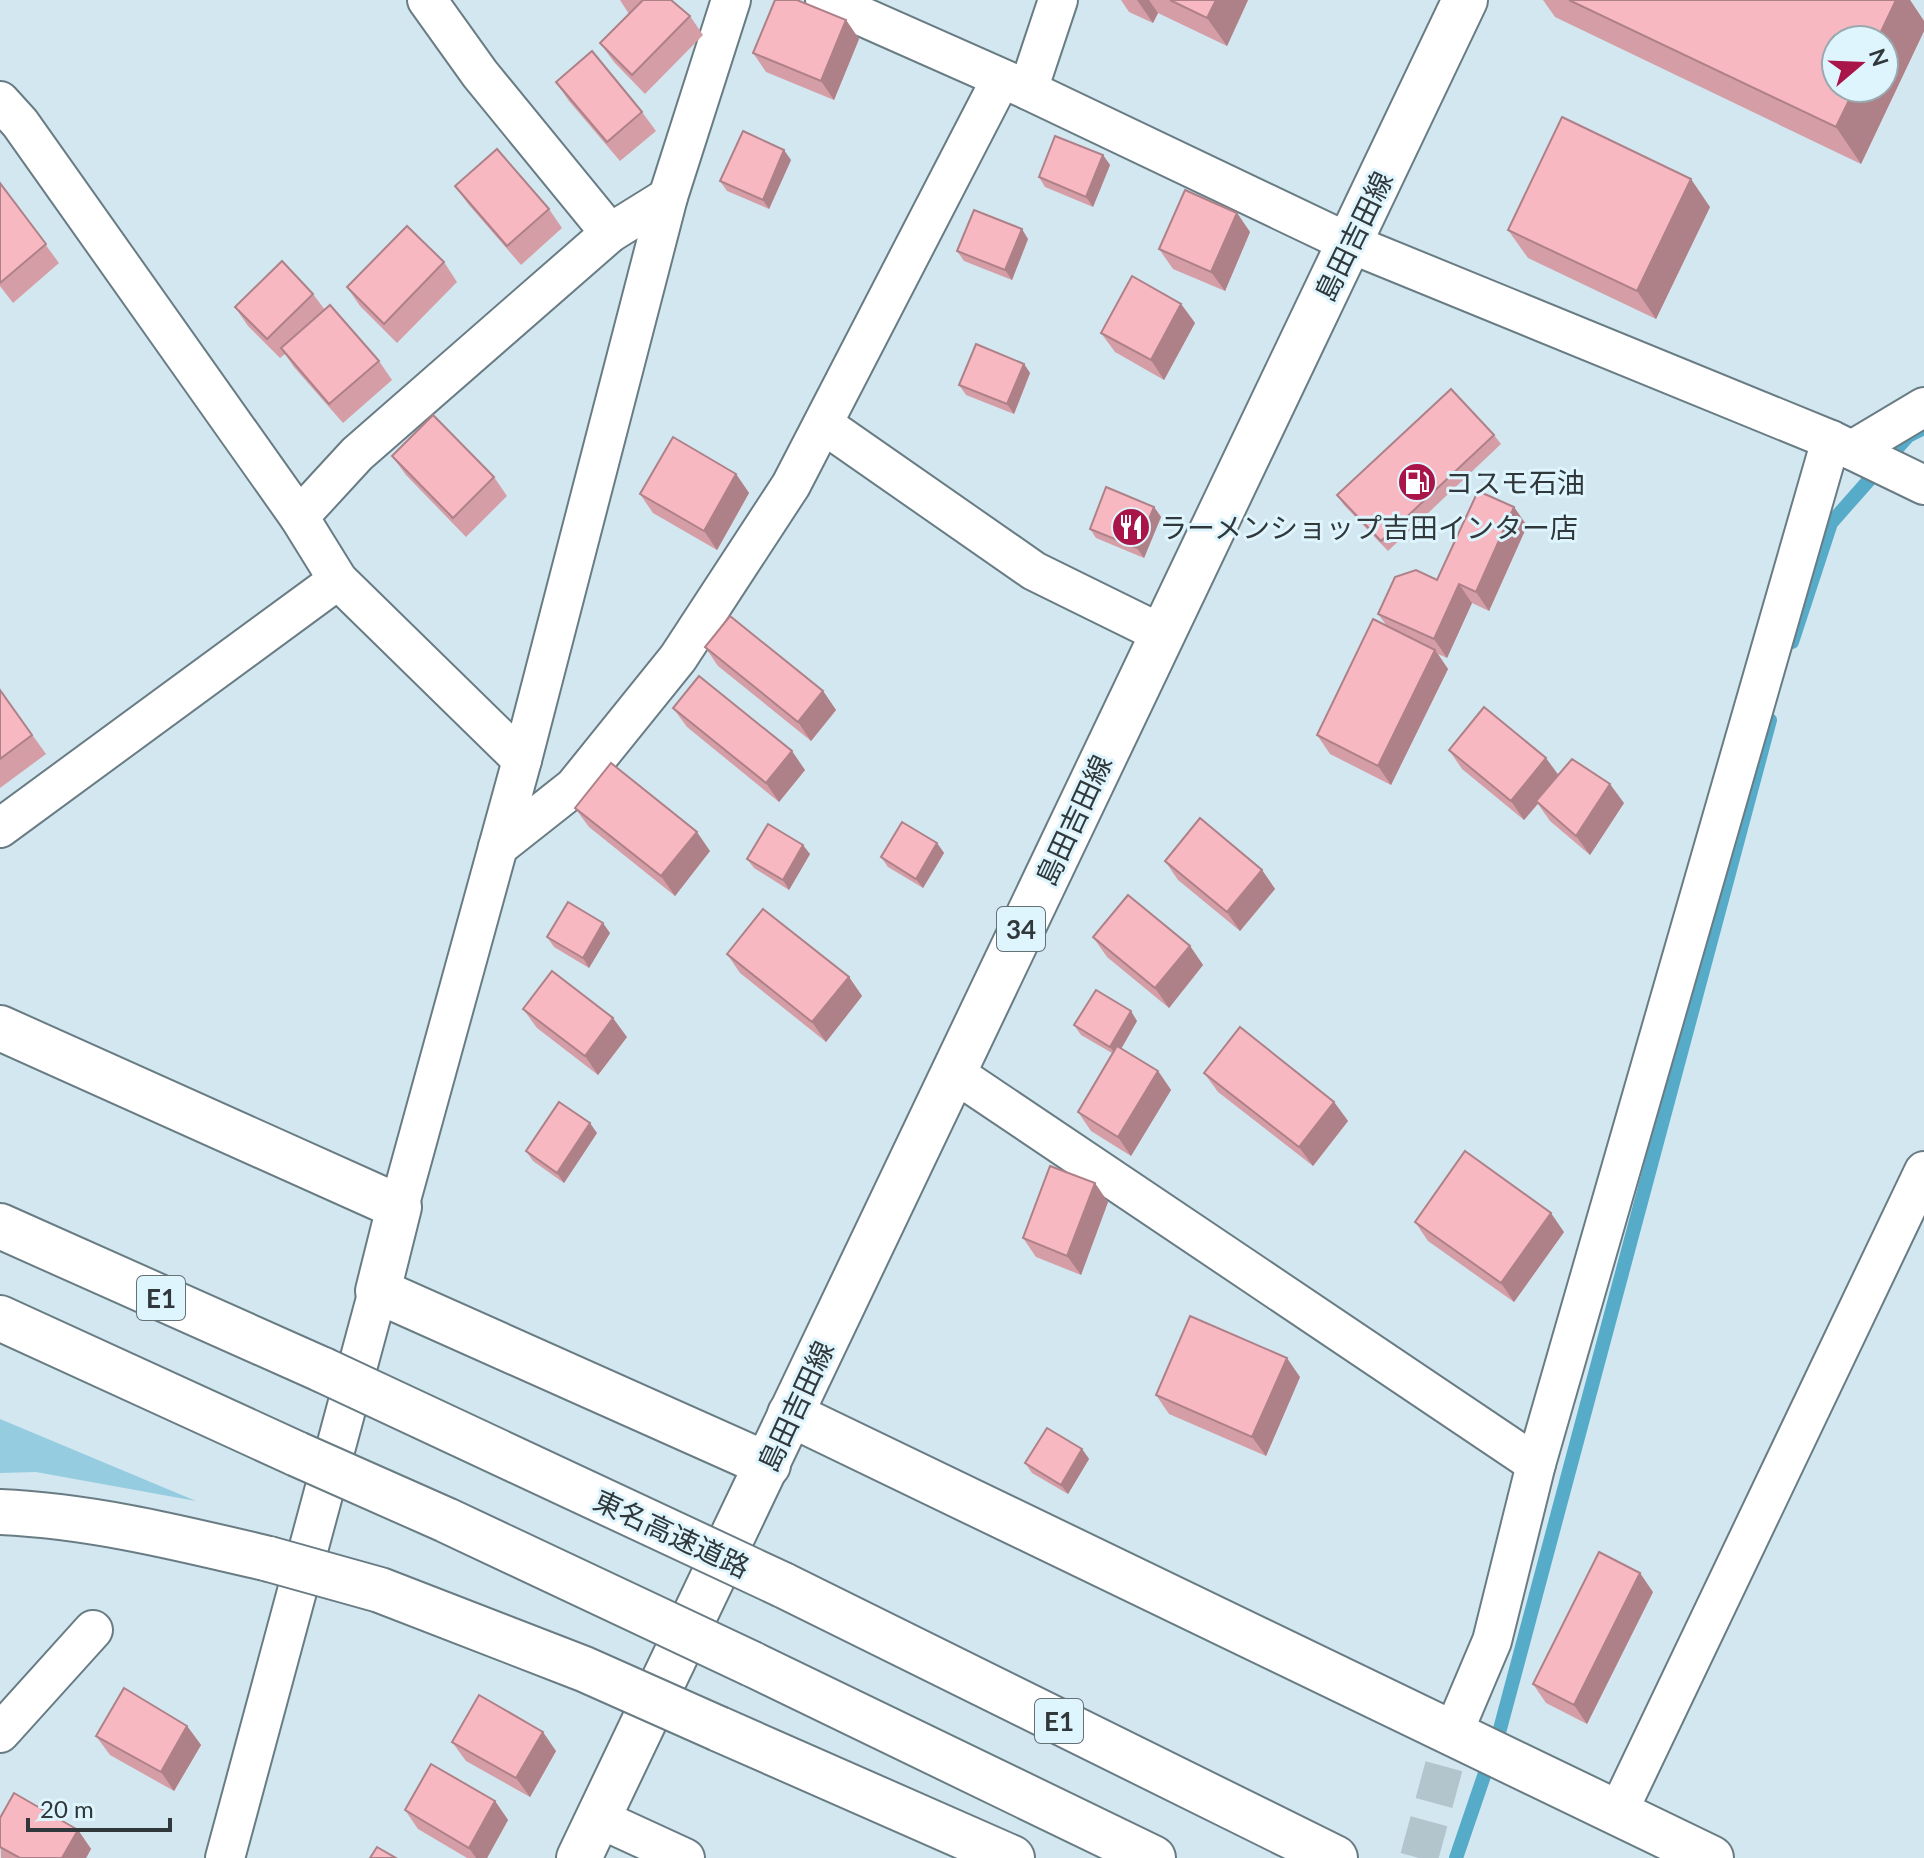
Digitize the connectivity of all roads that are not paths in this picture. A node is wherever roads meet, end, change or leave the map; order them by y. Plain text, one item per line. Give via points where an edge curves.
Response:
1 (427, 0) edge
2 (731, 0) edge
3 (825, 0) edge
4 (1058, 0) edge
5 (1465, 0) edge
6 (1015, 84) junction
7 (0, 101) edge
8 (668, 197) junction
9 (610, 233) junction
10 (1349, 243) junction
11 (1924, 407) edge
12 (823, 424) junction
13 (1846, 448) junction
14 (1918, 482) edge
15 (299, 517) junction
16 (338, 580) junction
17 (1162, 634) junction
18 (522, 760) junction
19 (0, 828) edge
20 (498, 847) junction
21 (0, 1028) edge
22 (953, 1072) junction
23 (1924, 1171) edge
24 (399, 1207) junction
25 (0, 1226) edge
26 (378, 1291) junction
27 (0, 1318) edge
28 (790, 1414) junction
29 (1536, 1464) junction
30 (768, 1465) junction
31 (0, 1512) edge
32 (93, 1630) dead end
33 (0, 1733) edge
34 (1458, 1735) junction
35 (1617, 1814) junction
36 (598, 1818) junction
37 (225, 1858) edge
38 (579, 1858) edge
39 (685, 1858) edge
40 (1012, 1858) edge
41 (1153, 1858) edge
42 (1335, 1858) edge
43 (1711, 1858) edge

1 - 9 street via 480,74
2 - 8 street
3 - 6 street
4 - 6 street
5 - 10 main road, 島田吉田線 / 34
6 - 10 street
6 - 12 street
7 - 15 street
8 - 9 street
8 - 18 street
9 - 15 street via 357,454
10 - 13 street
10 - 17 main road, 島田吉田線 / 34
11 - 13 street
12 - 17 street via 1034,571
12 - 20 street via 791,485 678,658 574,787
13 - 14 street
13 - 29 street
15 - 16 street
16 - 18 street
16 - 19 street
17 - 22 main road, 島田吉田線 / 34
18 - 20 street
20 - 24 street
21 - 24 main road
22 - 28 main road, 島田吉田線 / 34
22 - 29 street
23 - 35 street
24 - 26 main road
25 - 42 main road, 東名高速道路 / E1, bridge via 783,1585
26 - 30 main road
26 - 37 street
27 - 41 main road, bridge via 446,1520
28 - 30 main road, 島田吉田線 / 34
28 - 34 main road
29 - 34 street via 1492,1641
30 - 36 main road, 島田吉田線 / 34
31 - 40 main road, bridge via 145,1530 380,1590 584,1669
32 - 33 street
34 - 35 main road
35 - 43 main road
36 - 38 main road, 島田吉田線 / 34
36 - 39 street

